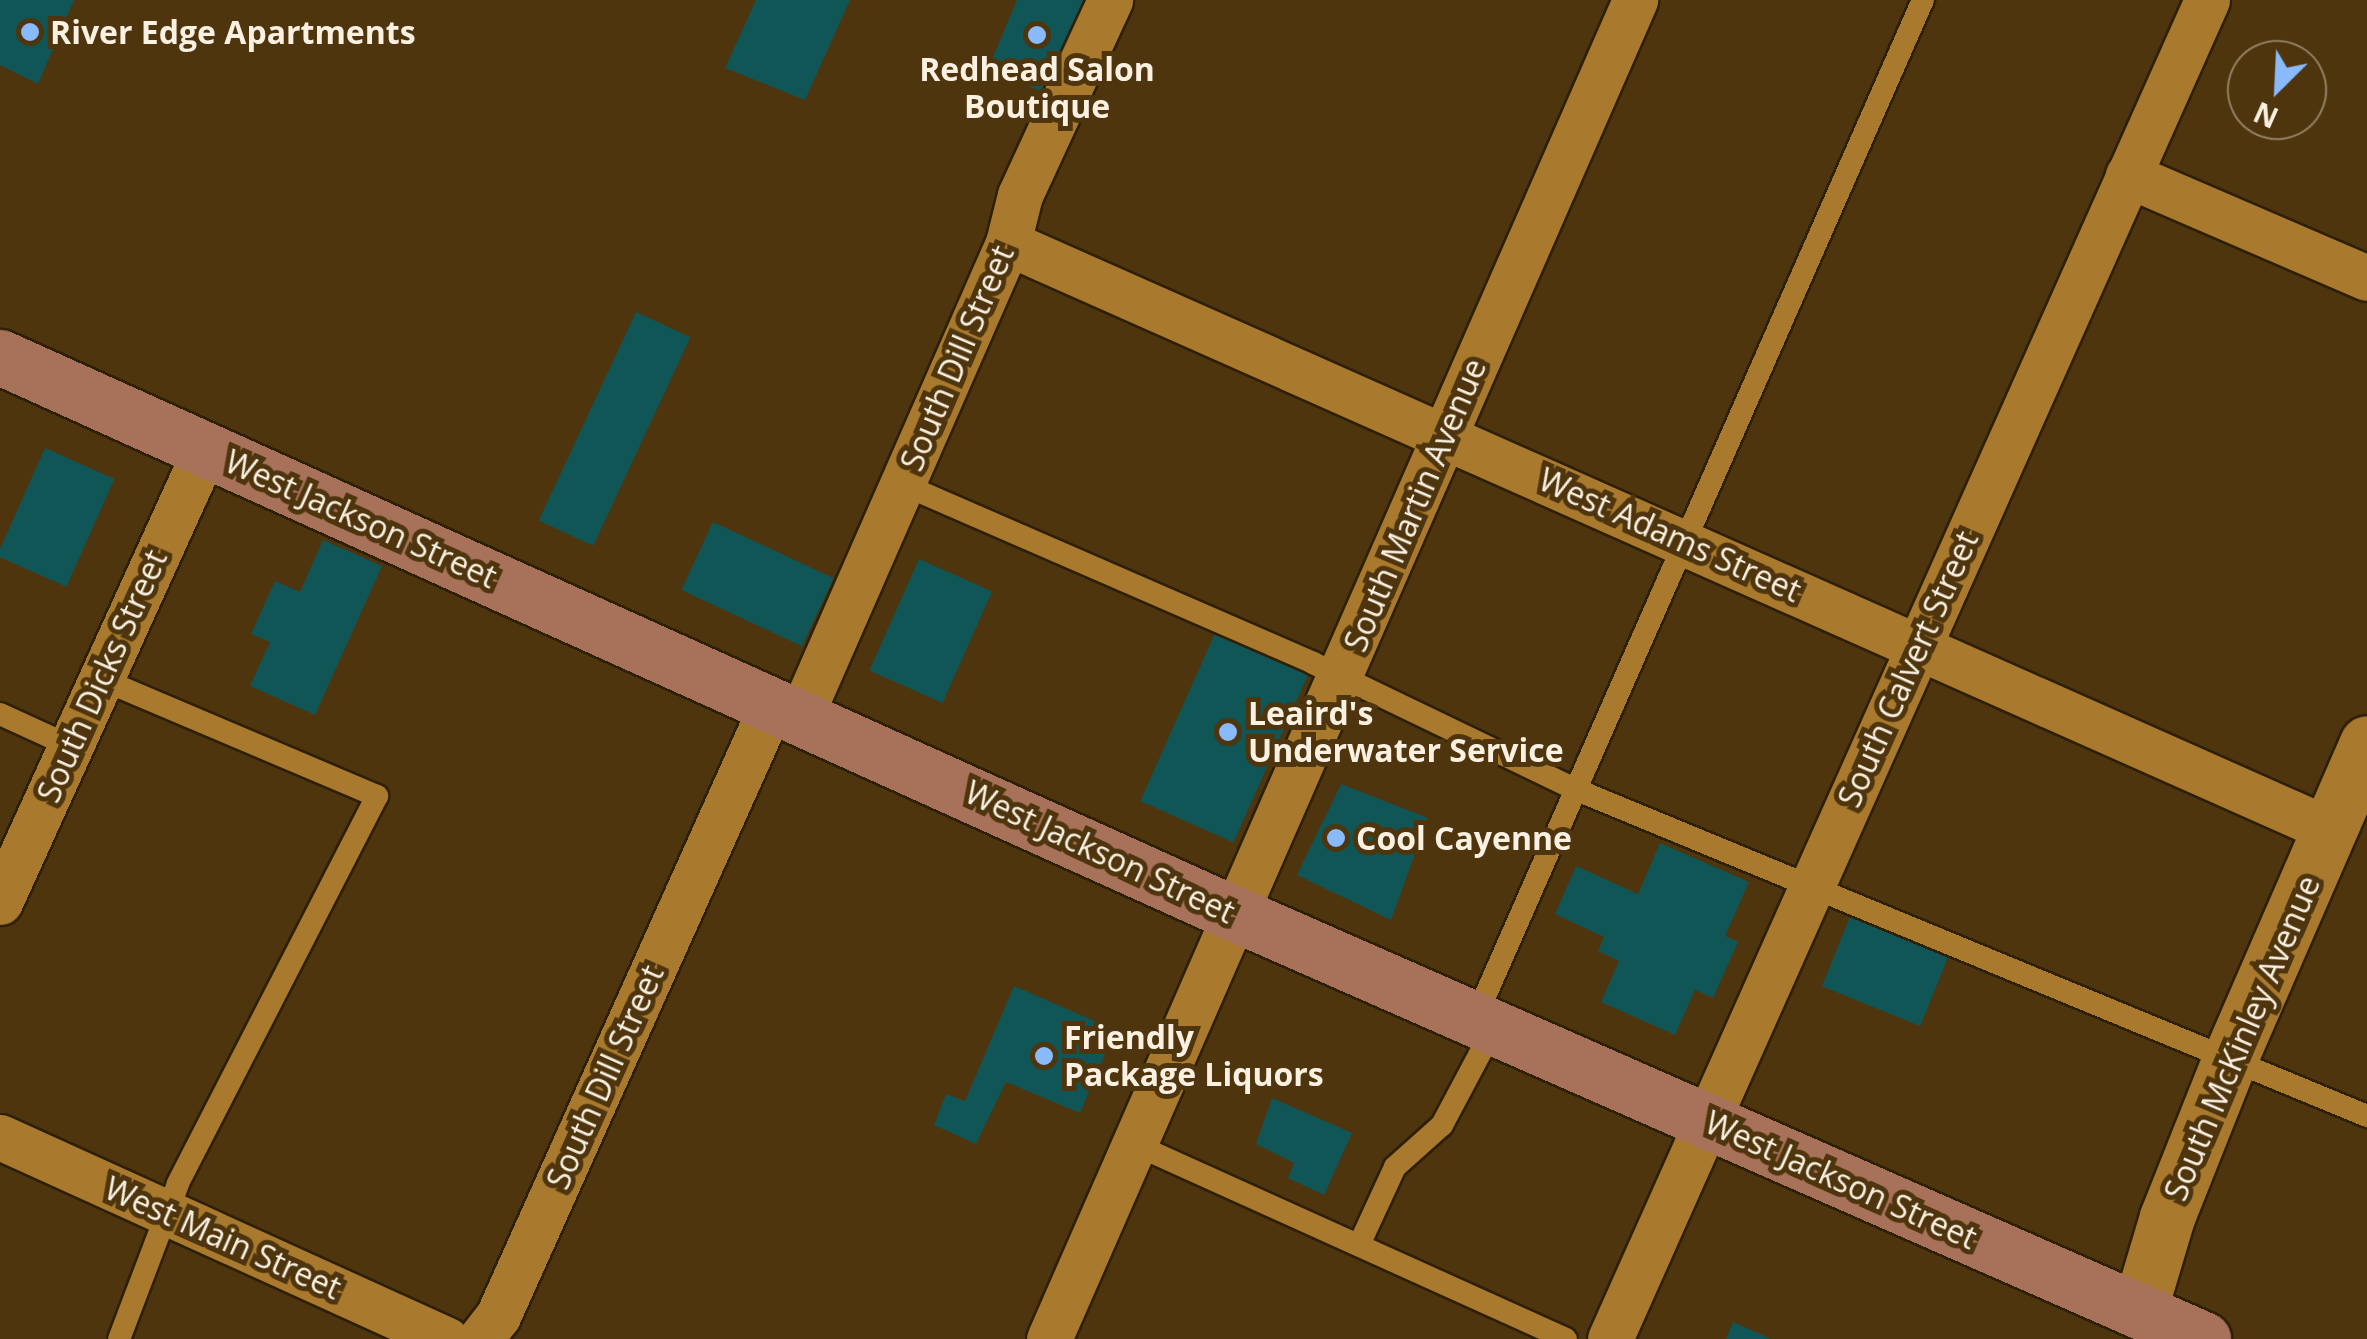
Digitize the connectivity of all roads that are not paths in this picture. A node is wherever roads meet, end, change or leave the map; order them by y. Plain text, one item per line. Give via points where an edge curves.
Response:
1 (1110, 0) edge
2 (1636, 0) edge
3 (1923, 0) edge
4 (2207, 0) edge
5 (2128, 175) junction
6 (1008, 243) junction
7 (2367, 278) edge
8 (0, 356) edge
9 (1446, 435) junction
10 (205, 450) junction
11 (902, 484) junction
12 (1686, 542) junction
13 (1919, 646) junction
14 (1342, 677) junction
15 (101, 679) junction
16 (787, 708) junction
17 (0, 714) edge
18 (2367, 743) edge
19 (70, 746) junction
20 (1577, 790) junction
21 (2330, 830) junction
22 (1812, 885) junction
23 (0, 902) edge
24 (1234, 914) junction
25 (1485, 1023) junction
26 (2230, 1056) junction
27 (2367, 1116) edge
28 (1708, 1121) junction
29 (0, 1137) edge
30 (1134, 1144) junction
31 (169, 1214) junction
32 (1358, 1246) junction
33 (2136, 1325) edge
34 (119, 1339) edge
35 (446, 1339) edge
36 (480, 1339) edge
37 (1049, 1339) edge
38 (1566, 1339) edge
39 (1610, 1339) edge
40 (2204, 1339) edge

1 - 6 street, South Dill Street via 1020,195
2 - 9 street, South Martin Avenue
3 - 12 lane
4 - 5 street, South Calvert Street
5 - 7 street
5 - 13 street, South Calvert Street
6 - 9 street, West Adams Street
6 - 11 street, South Dill Street
8 - 10 main road, West Jackson Street
9 - 12 street, West Adams Street
9 - 14 street, South Martin Avenue
10 - 15 street, South Dicks Street
10 - 16 main road, West Jackson Street
11 - 14 lane
11 - 16 street, South Dill Street
12 - 13 street, West Adams Street
12 - 20 lane
13 - 21 street, West Adams Street
13 - 22 street, South Calvert Street
14 - 20 lane
14 - 24 street, South Martin Avenue
15 - 19 street, South Dicks Street
15 - 31 lane via 376,796
16 - 24 main road, West Jackson Street
16 - 36 street, South Dill Street via 498,1316
17 - 19 lane
18 - 21 street, South McKinley Avenue
19 - 23 street, South Dicks Street
20 - 22 lane
20 - 25 lane
21 - 26 street, South McKinley Avenue
22 - 26 lane
22 - 28 street, South Calvert Street
24 - 25 main road, West Jackson Street
24 - 30 street, South Martin Avenue
25 - 28 main road, West Jackson Street
25 - 32 lane via 1442,1126 1395,1167
26 - 27 lane
26 - 33 street, South McKinley Avenue via 2167,1217
28 - 33 main road, West Jackson Street
28 - 39 street, South Calvert Street
29 - 31 street, West Main Street
30 - 32 lane
30 - 37 street, South Martin Avenue
31 - 34 lane
31 - 35 street, West Main Street
32 - 38 lane
33 - 40 main road, West Jackson Street

